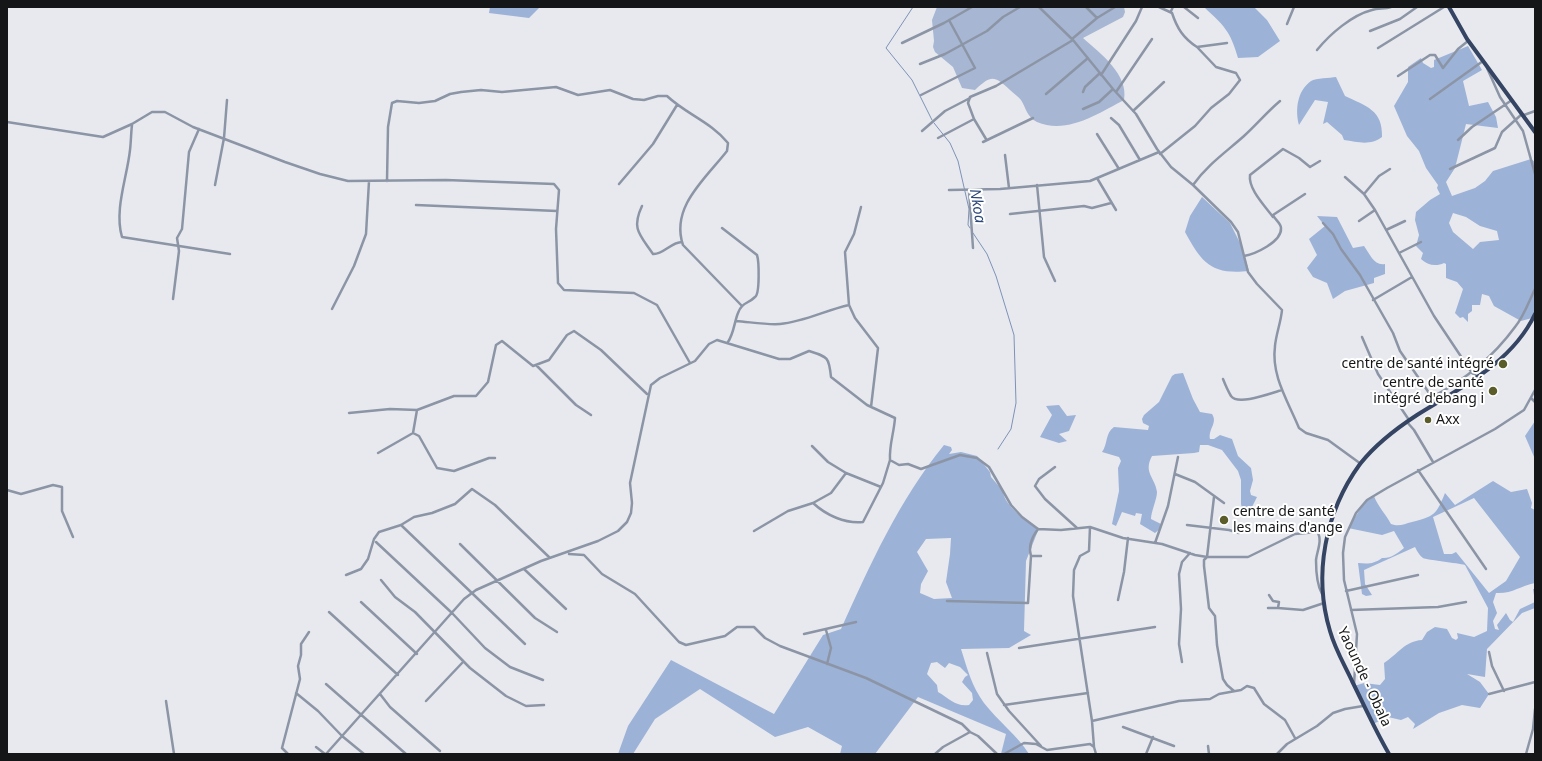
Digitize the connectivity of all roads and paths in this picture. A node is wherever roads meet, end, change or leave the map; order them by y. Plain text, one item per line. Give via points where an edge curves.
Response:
1 (972, 7) edge
2 (1020, 7) edge
3 (1039, 7) edge
4 (1086, 7) edge
5 (1115, 7) edge
6 (1142, 7) edge
7 (1159, 7) edge
8 (1173, 7) edge
9 (1184, 7) edge
10 (1294, 7) edge
11 (1391, 7) edge
12 (1417, 7) edge
13 (1444, 7) edge
14 (1450, 7) edge
15 (1171, 11) junction
16 (1097, 18) junction
17 (1198, 18) dead end
18 (949, 20) junction
19 (1287, 24) dead end
20 (1370, 31) dead end
21 (1073, 39) junction
22 (1152, 39) dead end
23 (1468, 41) junction
24 (1227, 42) dead end
25 (902, 43) dead end
26 (963, 43) junction
27 (1197, 47) junction
28 (1378, 48) dead end
29 (1318, 50) dead end
30 (1088, 58) junction
31 (1483, 61) junction
32 (920, 64) dead end
33 (1487, 66) junction
34 (1101, 74) junction
35 (1398, 76) dead end
36 (1164, 82) dead end
37 (1112, 89) junction
38 (1083, 92) dead end
39 (1116, 92) junction
40 (1046, 94) dead end
41 (921, 95) dead end
42 (970, 97) junction
43 (1430, 99) dead end
44 (227, 100) dead end
45 (1513, 100) junction
46 (1280, 101) dead end
47 (677, 105) junction
48 (1506, 106) junction
49 (1082, 109) dead end
50 (1133, 111) junction
51 (1535, 111) edge
52 (1523, 114) junction
53 (1033, 118) dead end
54 (1111, 118) dead end
55 (974, 119) junction
56 (1515, 120) junction
57 (7, 122) edge
58 (132, 124) junction
59 (199, 129) junction
60 (922, 131) dead end
61 (1535, 132) edge
62 (1097, 134) dead end
63 (224, 138) junction
64 (938, 138) dead end
65 (986, 140) junction
66 (1458, 140) dead end
67 (983, 142) dead end
68 (1160, 153) junction
69 (1005, 155) dead end
70 (1140, 160) junction
71 (1320, 161) dead end
72 (1119, 169) junction
73 (1390, 169) dead end
74 (1450, 169) dead end
75 (1535, 174) edge
76 (1345, 177) dead end
77 (1098, 178) junction
78 (387, 181) junction
79 (369, 182) junction
80 (619, 184) dead end
81 (215, 185) dead end
82 (1037, 185) junction
83 (1193, 185) junction
84 (1009, 188) junction
85 (949, 190) dead end
86 (969, 190) junction
87 (1305, 194) dead end
88 (1364, 194) junction
89 (1111, 203) junction
90 (416, 205) dead end
91 (642, 206) dead end
92 (861, 207) dead end
93 (1116, 210) dead end
94 (1375, 210) junction
95 (557, 211) junction
96 (1039, 211) junction
97 (1010, 214) dead end
98 (1273, 217) junction
99 (1359, 221) dead end
100 (1405, 221) dead end
101 (1323, 224) dead end
102 (722, 228) dead end
103 (1386, 230) junction
104 (682, 242) junction
105 (1421, 242) dead end
106 (178, 244) junction
107 (973, 248) dead end
108 (1399, 253) junction
109 (230, 254) dead end
110 (1244, 256) junction
111 (1412, 277) junction
112 (1055, 281) dead end
113 (1535, 289) edge
114 (173, 299) dead end
115 (1373, 300) junction
116 (850, 305) junction
117 (742, 306) junction
118 (332, 309) dead end
119 (1535, 314) edge
120 (736, 321) junction
121 (1362, 337) dead end
122 (728, 342) junction
123 (690, 363) junction
124 (536, 365) junction
125 (1472, 373) junction
126 (1478, 377) junction
127 (1223, 379) dead end
128 (1282, 390) junction
129 (1535, 390) edge
130 (648, 394) junction
131 (1432, 397) junction
132 (1530, 398) junction
133 (1535, 402) edge
134 (1437, 404) junction
135 (871, 406) junction
136 (417, 410) junction
137 (349, 413) dead end
138 (591, 415) dead end
139 (1408, 421) junction
140 (413, 433) junction
141 (812, 446) dead end
142 (378, 453) dead end
143 (1178, 457) dead end
144 (495, 458) dead end
145 (890, 460) junction
146 (1433, 462) junction
147 (1361, 464) junction
148 (1055, 468) dead end
149 (1418, 470) junction
150 (846, 473) junction
151 (1175, 474) junction
152 (881, 487) junction
153 (7, 490) edge
154 (1214, 497) junction
155 (813, 503) junction
156 (1224, 503) dead end
157 (401, 525) junction
158 (1188, 525) dead end
159 (1090, 527) junction
160 (1077, 528) junction
161 (1210, 528) junction
162 (1038, 529) junction
163 (754, 531) dead end
164 (1239, 533) dead end
165 (73, 537) dead end
166 (1128, 538) junction
167 (376, 542) dead end
168 (1155, 543) junction
169 (460, 544) dead end
170 (567, 553) junction
171 (1190, 553) junction
172 (1031, 556) junction
173 (1041, 556) dead end
174 (1207, 557) junction
175 (550, 558) junction
176 (524, 569) junction
177 (1486, 569) dead end
178 (346, 575) dead end
179 (1418, 575) dead end
180 (381, 580) dead end
181 (497, 581) junction
182 (1346, 591) junction
183 (471, 593) junction
184 (1270, 596) dead end
185 (1118, 600) dead end
186 (947, 601) dead end
187 (1324, 601) junction
188 (362, 602) dead end
189 (1466, 602) dead end
190 (1268, 608) dead end
191 (1278, 608) junction
192 (566, 609) dead end
193 (1351, 610) junction
194 (329, 612) dead end
195 (452, 613) junction
196 (856, 622) dead end
197 (1155, 627) dead end
198 (826, 630) junction
199 (309, 632) dead end
200 (436, 632) junction
201 (557, 632) dead end
202 (804, 634) dead end
203 (1080, 638) junction
204 (525, 644) dead end
205 (1019, 648) dead end
206 (1490, 652) dead end
207 (987, 653) dead end
208 (417, 654) junction
209 (463, 662) junction
210 (1182, 662) dead end
211 (827, 664) junction
212 (398, 675) junction
213 (543, 680) dead end
214 (1535, 682) edge
215 (326, 684) dead end
216 (1354, 685) junction
217 (1234, 691) junction
218 (1504, 691) junction
219 (296, 693) junction
220 (1088, 693) junction
221 (380, 694) junction
222 (1489, 694) dead end
223 (166, 701) dead end
224 (426, 701) dead end
225 (544, 705) dead end
226 (1004, 705) junction
227 (1363, 706) junction
228 (1535, 709) edge
229 (361, 716) junction
230 (1092, 721) junction
231 (1123, 727) dead end
232 (970, 732) junction
233 (342, 736) junction
234 (1153, 737) junction
235 (1295, 738) junction
236 (1041, 746) junction
237 (1174, 746) dead end
238 (1208, 746) dead end
239 (316, 747) dead end
240 (1094, 747) junction
241 (440, 751) dead end
242 (174, 754) edge
243 (288, 754) edge
244 (325, 754) edge
245 (364, 754) edge
246 (406, 754) edge
247 (935, 754) edge
248 (996, 754) edge
249 (1004, 754) edge
250 (1096, 754) edge
251 (1146, 754) edge
252 (1209, 754) edge
253 (1277, 754) edge
254 (1389, 754) edge
255 (1526, 754) edge

1 - 18 street
2 - 26 street via 987,31
3 - 21 street
4 - 16 street
5 - 16 street
6 - 34 street
7 - 15 street
8 - 15 street
9 - 17 street
10 - 19 street
11 - 29 street via 1372,10 1351,20 1329,35
12 - 20 street via 1400,19
13 - 28 street
14 - 23 highway
15 - 27 street via 1182,35
16 - 21 street
18 - 25 street
18 - 26 street
21 - 30 street
21 - 42 street via 996,86
22 - 39 street
23 - 31 highway
23 - 35 street via 1443,68 1435,55 1430,55
24 - 27 street
26 - 32 street
26 - 41 street via 975,68
27 - 68 street via 1216,67 1236,73 1240,80 1195,126
30 - 34 street
30 - 40 street
31 - 33 highway
31 - 43 street
33 - 45 highway
33 - 48 street via 1491,80
34 - 37 street
34 - 38 street via 1085,87
36 - 50 street
37 - 39 street
37 - 49 street via 1099,102
39 - 50 street
42 - 55 street via 968,103
42 - 60 street via 945,111
44 - 63 street
45 - 48 street
45 - 52 highway
46 - 83 street via 1202,171
47 - 78 street via 667,96 633,99 610,90 578,95 556,87 502,92 481,90 450,94 435,101 397,101 392,103 388,127
47 - 80 street via 654,144
47 - 104 street via 702,119 728,143 726,151 692,193 682,217
48 - 56 street
48 - 66 street via 1472,126
50 - 68 street
51 - 52 street
52 - 56 street
52 - 61 highway
53 - 65 street
54 - 70 street via 1119,125
55 - 64 street
55 - 65 street
56 - 74 street via 1502,132 1496,148
56 - 75 street via 1523,131
57 - 58 street via 103,137
58 - 59 street via 152,112 165,112
58 - 106 street via 121,204 122,237
59 - 63 street
59 - 106 street via 189,152 182,229 176,238
62 - 72 street
63 - 79 street via 320,174 348,181
63 - 81 street
65 - 67 street
68 - 70 street
68 - 83 street via 1171,167
69 - 84 street
70 - 72 street
71 - 98 street via 1310,167 1283,149 1250,175 1249,180 1254,190
72 - 77 street
73 - 88 street via 1379,176
76 - 88 street
77 - 82 street via 1090,181
77 - 89 street
78 - 79 street
78 - 95 street via 446,180 554,184 559,190
79 - 118 street via 366,234 354,266
82 - 84 street
82 - 96 street
83 - 110 street via 1231,222 1238,232
84 - 86 street
85 - 86 street
86 - 107 street
87 - 98 street
88 - 94 street
89 - 93 street
89 - 96 street via 1092,208 1084,206
90 - 95 street
91 - 104 street via 636,219 637,227 653,254 658,254 676,242
92 - 116 street via 854,234 845,252
94 - 99 street
94 - 103 street
95 - 123 street via 558,283 564,290 634,293 652,302 657,305
96 - 97 street
96 - 112 street via 1044,257
98 - 110 street via 1281,227 1279,235 1259,252
100 - 103 street
101 - 115 street via 1333,234 1360,275
102 - 117 street via 757,255 759,262 758,294
103 - 108 street
104 - 117 street
105 - 108 street
106 - 109 street
106 - 114 street
108 - 111 street
110 - 128 street via 1248,272 1282,310 1274,366
111 - 115 street
111 - 125 street via 1434,316
113 - 125 street via 1516,326
115 - 131 street via 1393,333 1400,351
116 - 120 street via 794,322 779,324
116 - 135 street via 855,318 878,348
117 - 120 street
119 - 126 highway, Yaounde - Obala via 1509,351
120 - 122 street via 734,333
121 - 139 street via 1378,374
122 - 123 street via 717,340 709,344 695,361
122 - 135 street via 779,359 790,359 809,351 825,356 829,362 831,377
123 - 130 street via 660,378 651,385
124 - 130 street via 549,360 574,331 602,350
124 - 136 street via 533,366 502,341 496,345 488,382 476,396 454,396
124 - 138 street via 576,405
125 - 126 street
125 - 131 street
126 - 134 highway, Yaounde - Obala
127 - 128 street via 1231,397 1237,400
128 - 147 street via 1299,429 1328,440
129 - 132 street
130 - 170 street via 630,483 632,502 627,522 618,531
131 - 134 street
132 - 133 street
132 - 146 street via 1524,410 1495,429
134 - 139 highway, Yaounde - Obala
135 - 145 street via 894,418 889,446
136 - 137 street via 390,409
136 - 140 street
139 - 146 street
139 - 147 highway, Yaounde - Obala
140 - 142 street
140 - 144 street via 419,436 437,468 454,471
141 - 150 street via 828,462
143 - 151 street
145 - 152 street
145 - 162 street via 899,465 908,464 921,469 960,455 977,458 989,467 1011,505
146 - 149 street
147 - 187 highway, Yaounde - Obala via 1343,492 1324,546
148 - 160 street via 1039,479 1035,486 1045,499
149 - 177 street
149 - 182 street via 1367,500 1356,513 1345,537 1343,553
150 - 152 street
150 - 155 street via 831,493
151 - 154 street via 1195,482
151 - 168 street
152 - 155 street via 863,522 842,520 829,515
153 - 165 street via 21,494 53,485 62,487 62,511
154 - 156 street
154 - 161 street
155 - 163 street via 788,511
157 - 175 street via 414,517 455,504 472,489 495,505
157 - 178 street via 379,532 362,569
157 - 183 street
158 - 161 street
159 - 160 street
159 - 166 street
159 - 203 street via 1089,550 1080,556 1074,570 1073,596
160 - 162 street
161 - 164 street
161 - 174 street
162 - 172 street via 1030,543
166 - 168 street
166 - 185 street
167 - 195 street
168 - 171 street
169 - 181 street
170 - 175 street
170 - 211 street via 584,555 602,574 635,594 679,642 686,645 725,636 737,627 754,627 764,638
171 - 174 street
171 - 210 street via 1182,562 1180,574
172 - 173 street
172 - 186 street via 1028,603
174 - 187 street via 1248,557 1295,534 1318,532 1320,538 1316,565 1319,590
174 - 217 street via 1204,566 1209,608 1216,616 1217,645 1223,679
175 - 176 street
176 - 181 street
176 - 192 street
179 - 182 street
180 - 200 street via 396,597
181 - 183 street
181 - 201 street via 535,618
182 - 193 street
183 - 195 street
183 - 204 street
184 - 191 street via 1273,601 1279,602
187 - 191 street via 1303,610
187 - 216 highway, Yaounde - Obala via 1337,652
188 - 208 street
189 - 193 street via 1438,607
190 - 191 street
193 - 216 street via 1356,634
194 - 212 street
195 - 200 street
195 - 213 street via 485,648 510,667
196 - 198 street
197 - 203 street
198 - 202 street
198 - 211 street via 831,648
199 - 219 street via 301,644 298,666 300,679
200 - 208 street
200 - 209 street
203 - 205 street
203 - 220 street
206 - 218 street via 1492,666
207 - 226 street via 996,694
208 - 212 street
209 - 224 street
209 - 225 street via 506,696 526,706
211 - 232 street via 866,678 962,724
212 - 221 street
214 - 218 street
215 - 229 street
216 - 227 highway, Yaounde - Obala
217 - 230 street via 1210,699 1179,701
217 - 235 street via 1247,686 1254,688 1264,704 1285,720
218 - 222 street
219 - 233 street
219 - 243 street via 282,748
220 - 226 street
220 - 230 street
221 - 229 street
221 - 241 street via 390,707
223 - 242 street
226 - 236 street
227 - 235 street via 1333,713 1317,726
227 - 254 highway, Yaounde - Obala
228 - 255 street
229 - 233 street
229 - 246 street
230 - 240 street
231 - 234 street
232 - 247 street
232 - 248 street via 978,736
233 - 244 street
233 - 245 street
234 - 237 street
234 - 251 street
235 - 253 street
236 - 240 street via 1046,750 1090,744
236 - 249 street via 1024,743
238 - 252 street
239 - 244 street
240 - 250 street

